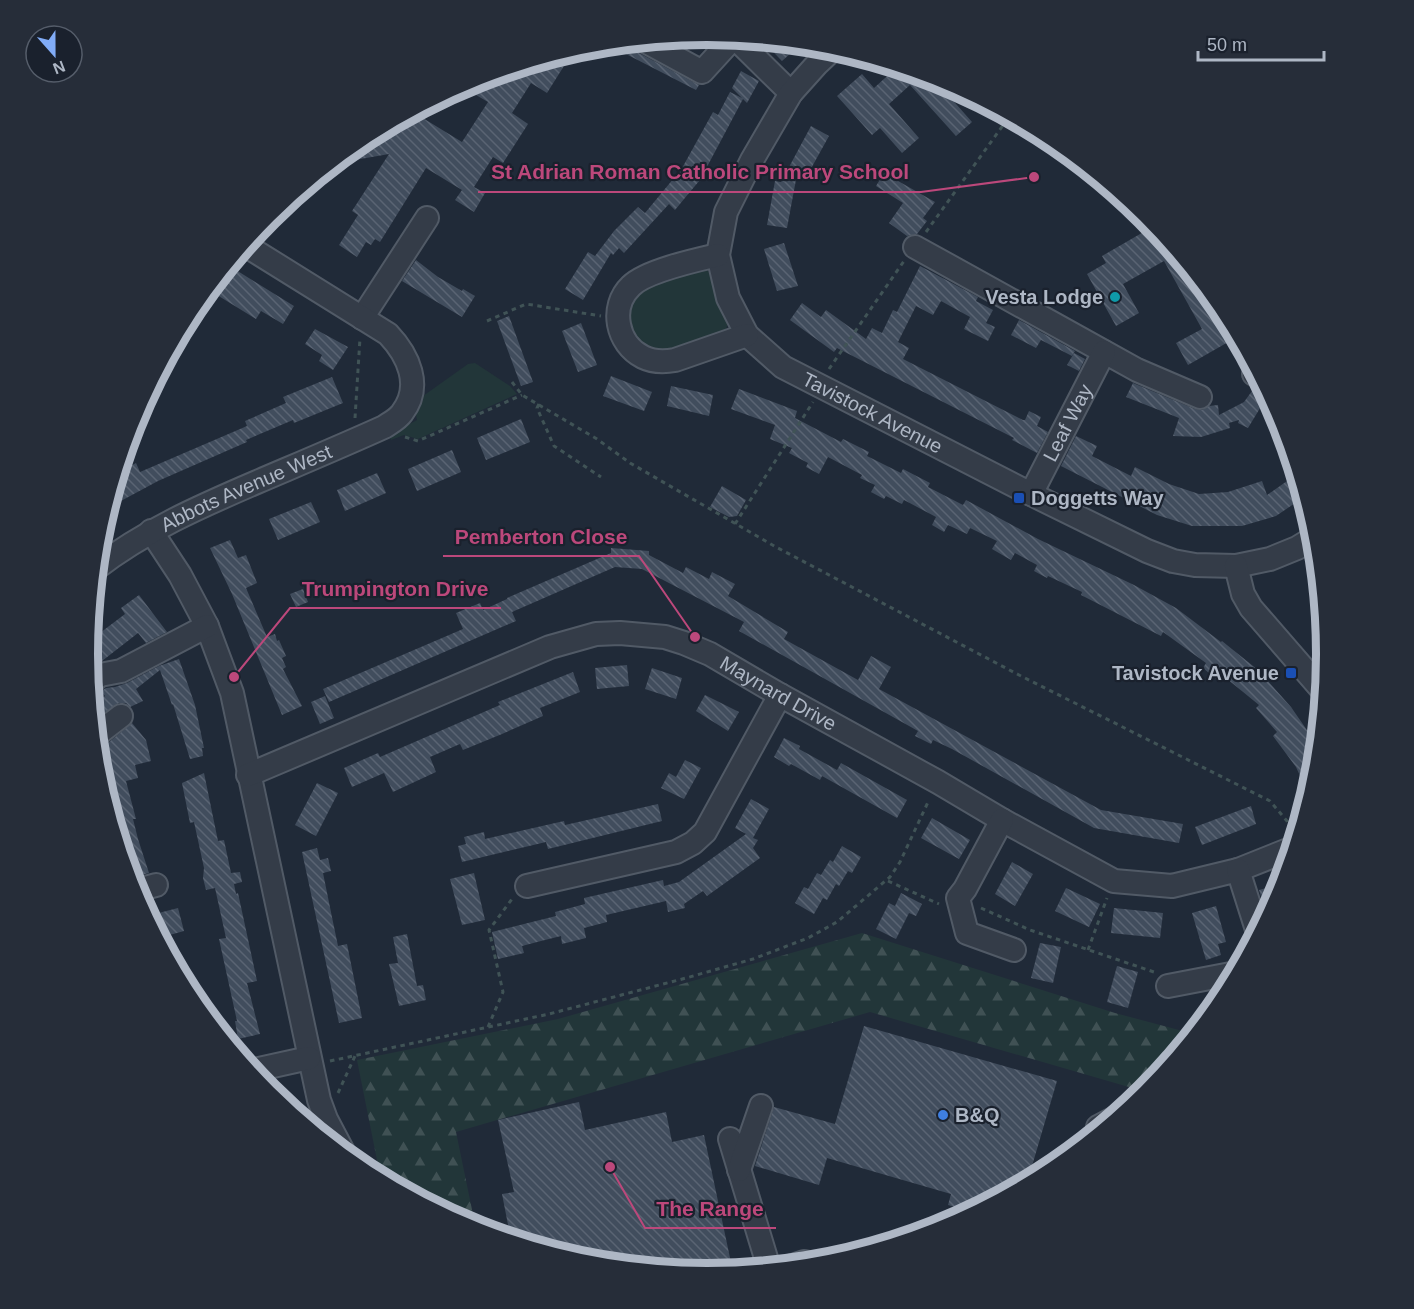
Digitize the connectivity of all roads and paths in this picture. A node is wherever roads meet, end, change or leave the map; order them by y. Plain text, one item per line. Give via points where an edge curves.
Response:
1 (726, 45) edge
2 (743, 46) edge
3 (656, 47) edge
4 (825, 57) edge
5 (791, 93) junction
6 (1005, 123) edge
7 (427, 218) dead end
8 (915, 247) junction
9 (252, 250) edge
10 (718, 255) junction
11 (362, 318) junction
12 (618, 318) junction
13 (487, 321) dead end
14 (747, 335) junction
15 (1104, 352) junction
16 (512, 382) dead end
17 (820, 386) junction
18 (522, 395) junction
19 (1200, 397) dead end
20 (539, 404) junction
21 (393, 421) junction
22 (355, 422) dead end
23 (601, 477) dead end
24 (1031, 494) junction
25 (735, 524) junction
26 (151, 531) junction
27 (1306, 542) edge
28 (105, 561) edge
29 (1236, 566) junction
30 (207, 627) junction
31 (99, 676) edge
32 (1315, 682) edge
33 (780, 695) junction
34 (121, 716) dead end
35 (103, 730) edge
36 (248, 775) junction
37 (938, 782) junction
38 (1002, 820) junction
39 (1290, 832) edge
40 (1286, 843) edge
41 (1238, 870) junction
42 (887, 880) junction
43 (1114, 880) junction
44 (156, 885) dead end
45 (527, 886) joint
46 (144, 888) edge
47 (958, 898) junction
48 (1255, 922) edge
49 (1014, 950) dead end
50 (1088, 950) junction
51 (1225, 975) edge
52 (1168, 986) joint
53 (488, 1027) junction
54 (355, 1056) junction
55 (310, 1062) junction
56 (261, 1069) edge
57 (761, 1106) dead end
58 (326, 1119) junction
59 (336, 1138) edge
60 (730, 1139) dead end
61 (739, 1170) junction
62 (767, 1261) edge

1 - 3 street via 702,72
2 - 5 street
4 - 5 street, Tavistock Avenue
5 - 10 street, Tavistock Avenue via 726,212
6 - 8 path
7 - 11 street
8 - 15 street
8 - 17 path
9 - 11 street
10 - 12 street via 633,284 619,305
10 - 14 street, Tavistock Avenue via 728,298
11 - 21 street via 398,345 412,376 413,392
11 - 22 path
12 - 13 path via 526,304
12 - 14 street via 624,341 641,357 663,362
14 - 17 street, Tavistock Avenue via 783,367
15 - 19 street
15 - 24 street, Leaf Way
16 - 18 path
17 - 24 street, Tavistock Avenue
17 - 25 path
18 - 20 path
18 - 21 path via 418,441 405,438 391,443
20 - 23 path via 537,408 554,446
20 - 25 path
21 - 26 street, Abbots Avenue West
24 - 29 street, Tavistock Avenue via 1173,561
25 - 39 path via 903,615 1270,801 1287,822
26 - 28 street, Abbots Avenue West
26 - 30 street
27 - 29 street, Tavistock Avenue via 1270,559
29 - 32 street via 1251,608
30 - 31 street via 121,670
30 - 36 street via 232,693
33 - 36 street, Maynard Drive via 684,643 643,634 596,634 550,647
33 - 37 street, Maynard Drive
33 - 45 street via 705,831 693,843 676,852
34 - 35 street
36 - 55 street
37 - 38 street, Maynard Drive
37 - 42 path via 900,862
38 - 43 street, Maynard Drive
38 - 47 street
40 - 41 street, Maynard Drive
41 - 43 street, Maynard Drive via 1172,886
41 - 48 street
42 - 47 path via 941,905
42 - 53 path via 837,922 808,938 753,958
43 - 50 path
44 - 46 street
45 - 53 path via 510,901 489,930 503,992
47 - 49 street via 967,933
47 - 50 path
50 - 52 path via 1161,975
51 - 52 street
53 - 54 path
54 - 55 path
54 - 58 path
55 - 56 street
55 - 58 street
57 - 61 street
58 - 59 street
60 - 61 street
61 - 62 street

